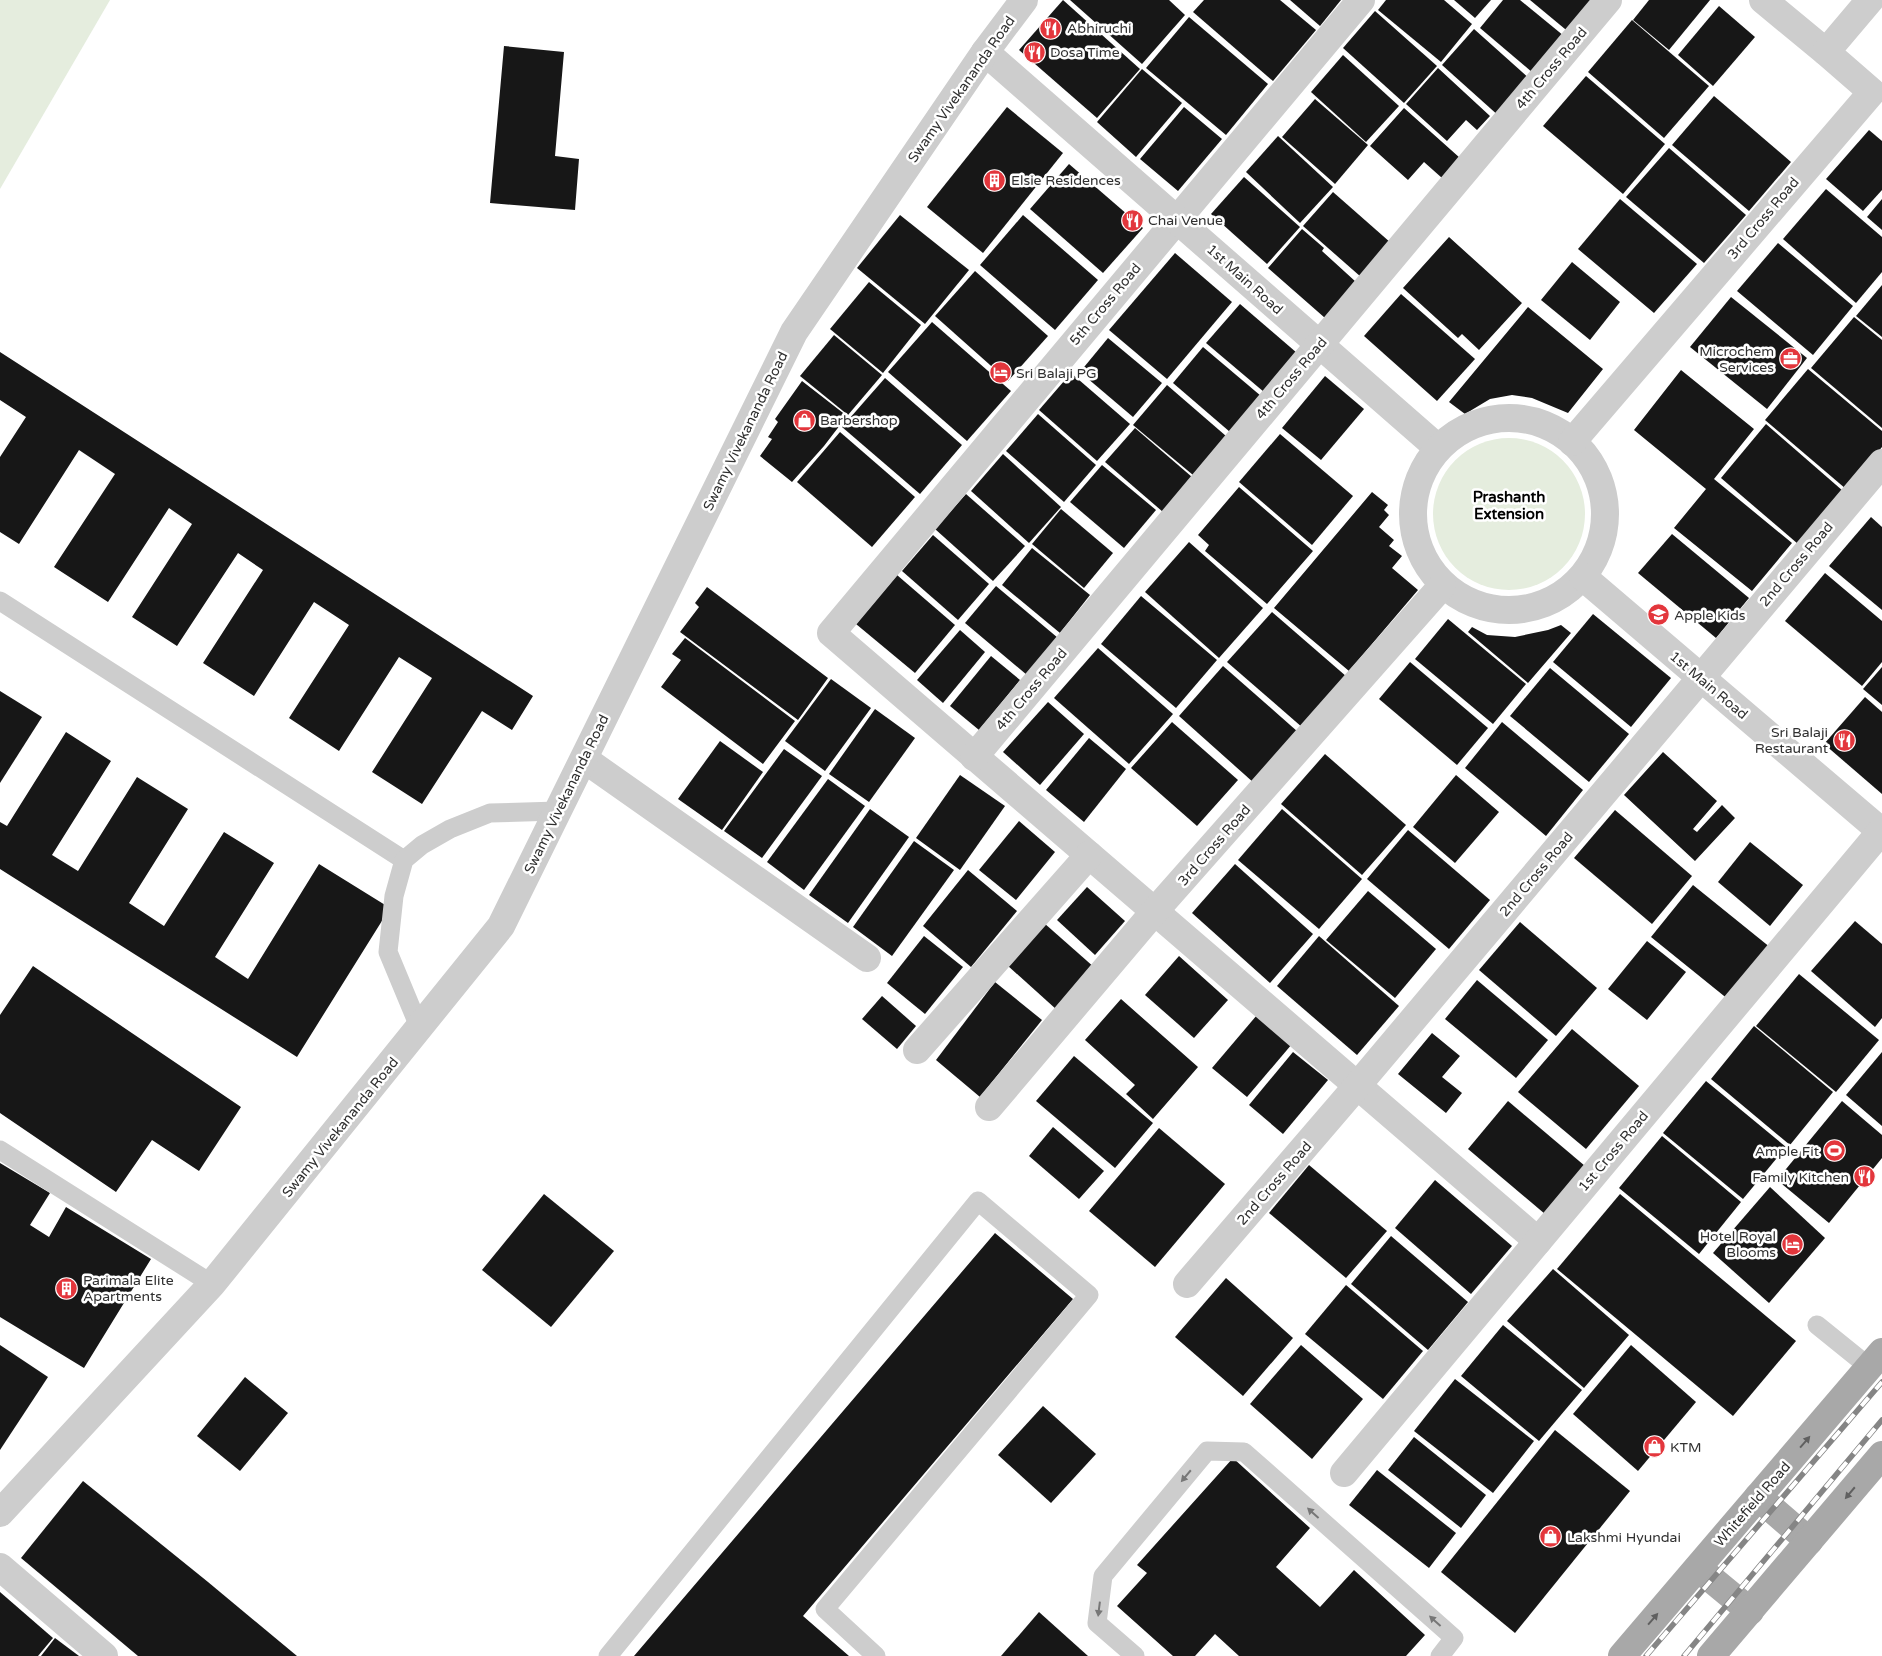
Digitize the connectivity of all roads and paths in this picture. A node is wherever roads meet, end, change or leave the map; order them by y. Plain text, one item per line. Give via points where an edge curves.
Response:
1 (1024, 0) edge
2 (1361, 0) edge
3 (1608, 0) edge
4 (1763, 0) edge
5 (1870, 0) edge
6 (985, 52) junction
7 (1826, 52) junction
8 (1877, 96) edge
9 (1177, 218) junction
10 (1318, 345) junction
11 (1572, 442) junction
12 (1438, 448) junction
13 (1882, 463) edge
14 (1582, 577) junction
15 (1442, 586) junction
16 (0, 601) edge
17 (1701, 678) junction
18 (974, 757) junction
19 (584, 759) junction
20 (558, 811) junction
21 (1882, 831) edge
22 (1089, 855) junction
23 (404, 860) junction
24 (1154, 912) junction
25 (867, 958) dead end
26 (420, 1028) junction
27 (917, 1050) dead end
28 (1357, 1086) junction
29 (989, 1107) dead end
30 (0, 1150) edge
31 (1538, 1241) junction
32 (212, 1284) junction
33 (1187, 1284) dead end
34 (1817, 1326) dead end
35 (1875, 1359) edge
36 (1882, 1456) edge
37 (1344, 1473) dead end
38 (1758, 1497) junction
39 (0, 1513) edge
40 (1809, 1541) junction
41 (0, 1567) edge
42 (1698, 1568) junction
43 (1750, 1611) junction
44 (104, 1656) edge
45 (608, 1656) edge
46 (876, 1656) edge
47 (1135, 1656) edge
48 (1440, 1656) edge
49 (1622, 1656) edge
50 (1711, 1656) edge

1 - 6 street, Swamy Vivekananda Road
2 - 9 street, 5th Cross Road
3 - 10 street, 4th Cross Road
4 - 7 street, 3rd Cross Road
5 - 7 street
6 - 9 street, 1st Main Road
6 - 19 street, Swamy Vivekananda Road via 794,332
7 - 8 street, 3rd Cross Road
8 - 11 street, 3rd Cross Road
9 - 10 street, 1st Main Road
9 - 18 street, 5th Cross Road via 831,633
10 - 12 street, 1st Main Road
10 - 18 street, 4th Cross Road
11 - 12 street via 1559,430 1532,420 1504,417 1478,422 1458,432
11 - 14 street via 1596,473 1605,503 1601,542
12 - 15 street via 1421,473 1412,511 1416,544
13 - 17 street, 2nd Cross Road
14 - 15 street via 1548,603 1510,612 1470,604
14 - 17 street, 1st Main Road
15 - 24 street, 3rd Cross Road
16 - 23 lane
17 - 21 street, 1st Main Road
17 - 28 street, 2nd Cross Road
18 - 22 street
19 - 20 street, Swamy Vivekananda Road
19 - 25 street
20 - 23 lane via 490,813 450,829
20 - 26 street, Swamy Vivekananda Road via 502,926
21 - 31 street, 1st Cross Road
22 - 24 street
22 - 27 street
23 - 26 lane via 394,896 388,952
24 - 28 street
24 - 29 street, 3rd Cross Road
26 - 32 street, Swamy Vivekananda Road
28 - 31 street
28 - 33 street, 2nd Cross Road
30 - 32 lane
31 - 37 street, 1st Cross Road
32 - 39 street, Swamy Vivekananda Road
34 - 35 lane
38 -> 35 main road, Whitefield Road
36 -> 40 main road
38 - 40 main road
38 - 42 main road, Whitefield Road
40 - 43 main road
41 - 44 street
42 - 43 main road
49 -> 42 main road, Whitefield Road
43 - 50 main road
45 - 46 lane via 978,1201 1089,1296 826,1609
48 -> 47 lane via 1454,1638 1251,1458 1244,1452 1207,1451 1103,1576 1097,1623

